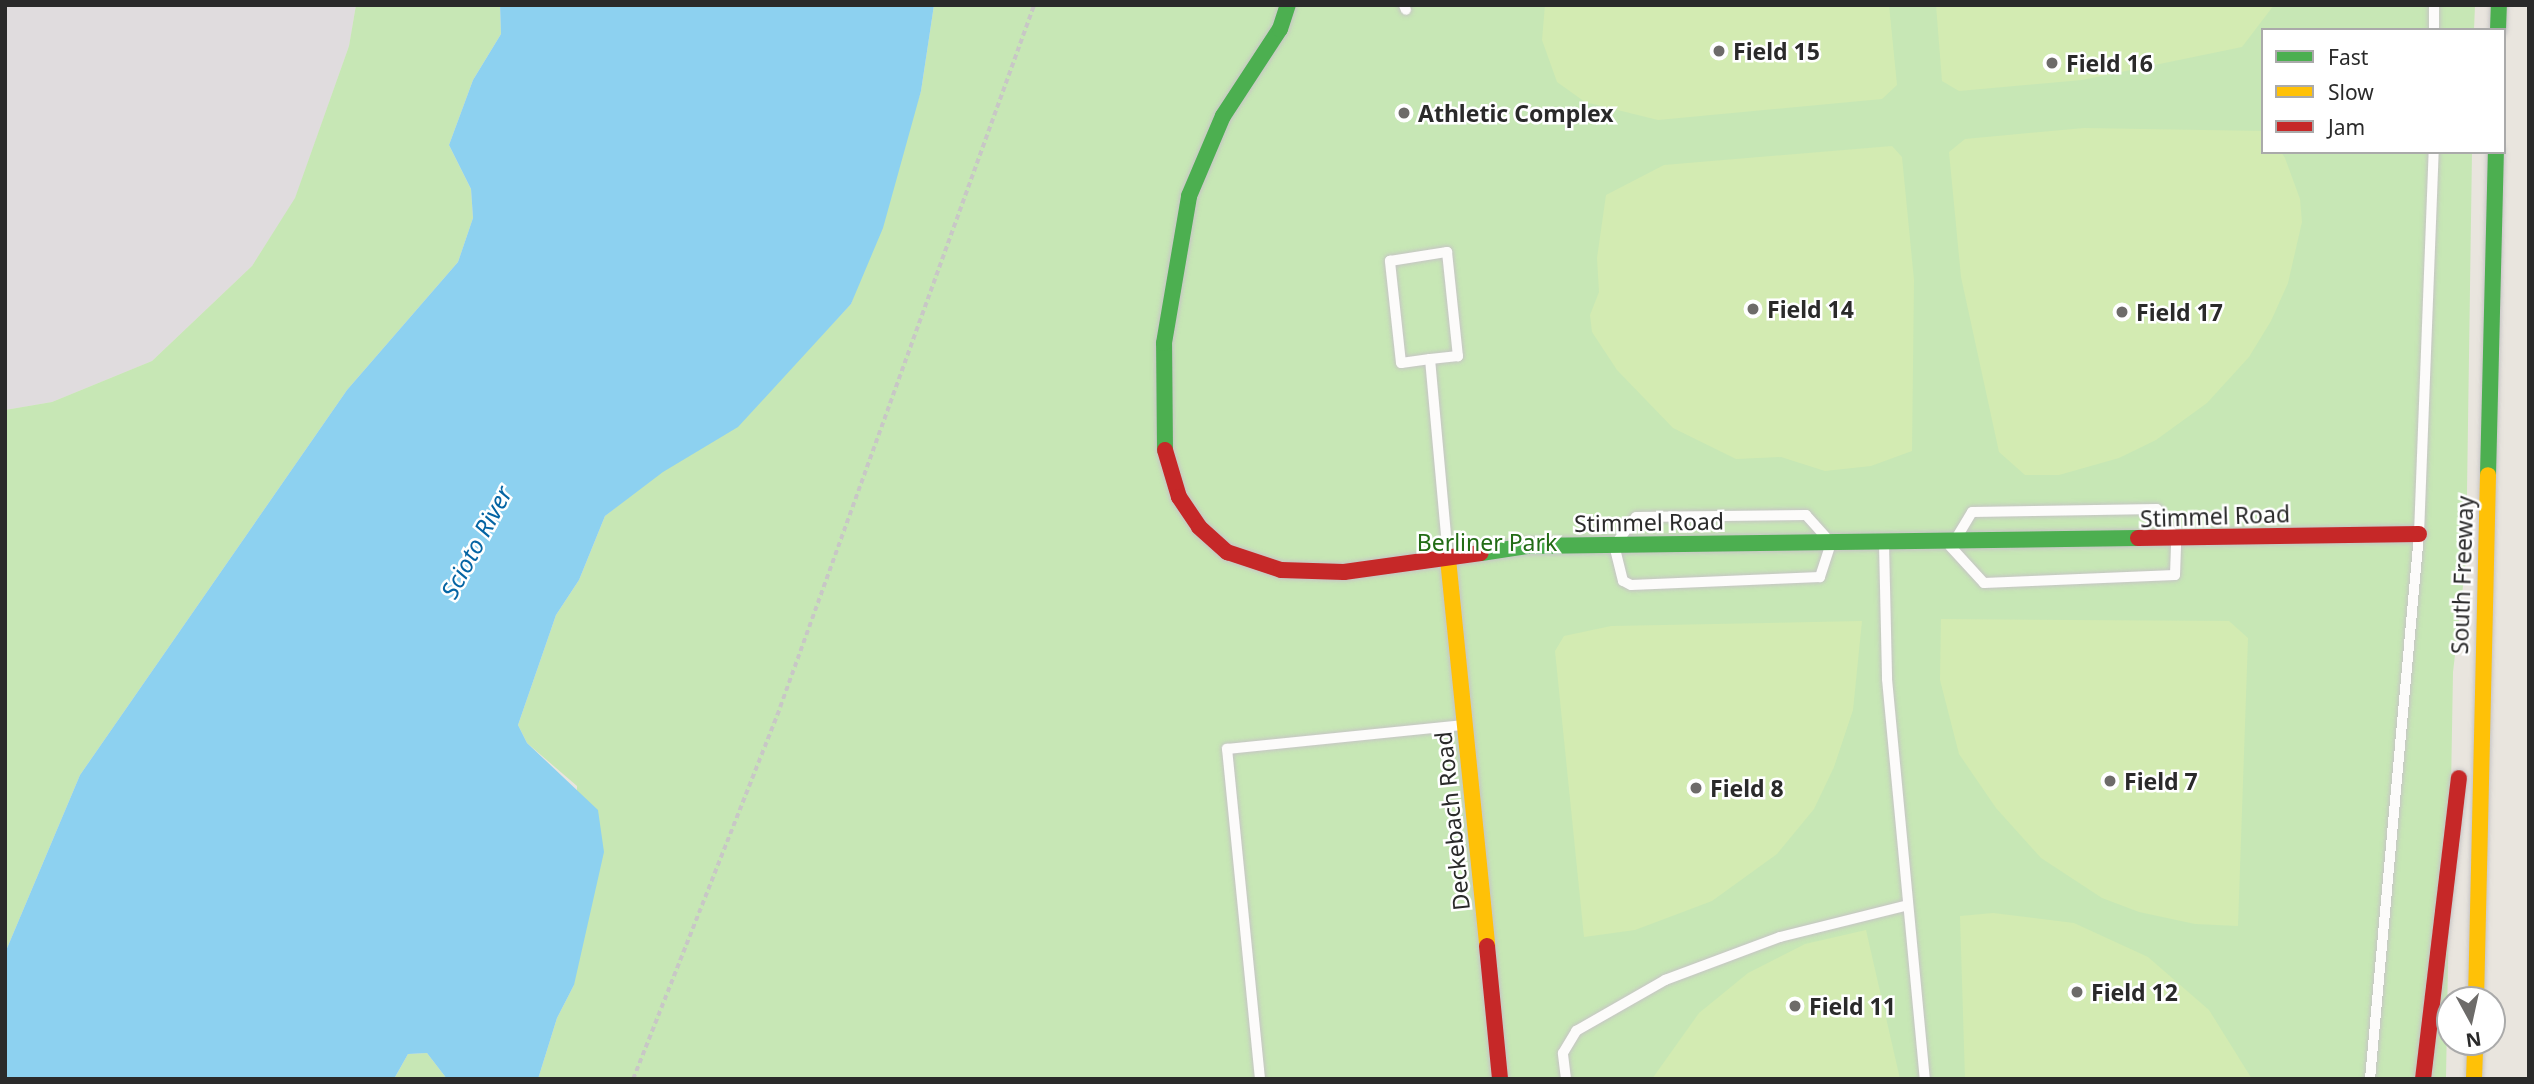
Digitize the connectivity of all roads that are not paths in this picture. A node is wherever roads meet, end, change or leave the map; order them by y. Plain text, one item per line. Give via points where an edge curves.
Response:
1 (1288, 5) edge
2 (2434, 5) edge
3 (2499, 5) edge
4 (2434, 28) edge
5 (2498, 28) edge
6 (2434, 154) edge
7 (2496, 154) edge
8 (1430, 359) junction
9 (2419, 534) junction
10 (2176, 540) junction
11 (1950, 542) junction
12 (1831, 543) junction
13 (1884, 543) junction
14 (1614, 546) junction
15 (1448, 559) junction
16 (2484, 572) junction
17 (1465, 725) junction
18 (2464, 736) dead end
19 (2461, 764) dead end
20 (1908, 905) junction
21 (2476, 986) edge
22 (2475, 1056) edge
23 (1260, 1079) edge
24 (1500, 1079) edge
25 (1566, 1079) edge
26 (1925, 1079) edge
27 (2370, 1079) edge
28 (2423, 1079) edge
29 (2474, 1079) edge

1 - 15 main road, Stimmel Road via 1280,29 1223,116 1189,196 1164,343 1161,439 1169,469 1179,497 1199,527 1227,552 1255,563 1281,570 1344,572
2 - 4 lane
3 - 5 main road
6 - 9 lane
7 - 16 main road, South Freeway
8 - 8 lane via 1458,356 1447,252 1390,261 1401,363
8 - 15 lane
9 - 10 main road, Stimmel Road
9 - 27 lane
10 - 11 main road, Stimmel Road
10 - 11 lane via 2157,509 1972,512
10 - 11 lane via 2175,575 1984,583
11 - 13 main road, Stimmel Road
12 - 13 main road, Stimmel Road
12 - 14 main road, Stimmel Road
12 - 14 lane via 1806,514 1636,517
12 - 14 lane via 1824,573 1815,579 1630,585 1623,581
13 - 20 lane via 1887,679
14 - 15 main road, Stimmel Road via 1528,546
15 - 17 main road, Deckebach Road
16 - 18 main road
16 - 21 main road, South Freeway
17 - 23 lane via 1227,749
17 - 24 main road, Deckebach Road
19 - 28 main road
20 - 25 lane via 1780,937 1665,980 1576,1031 1563,1053
20 - 26 lane
22 - 29 main road

